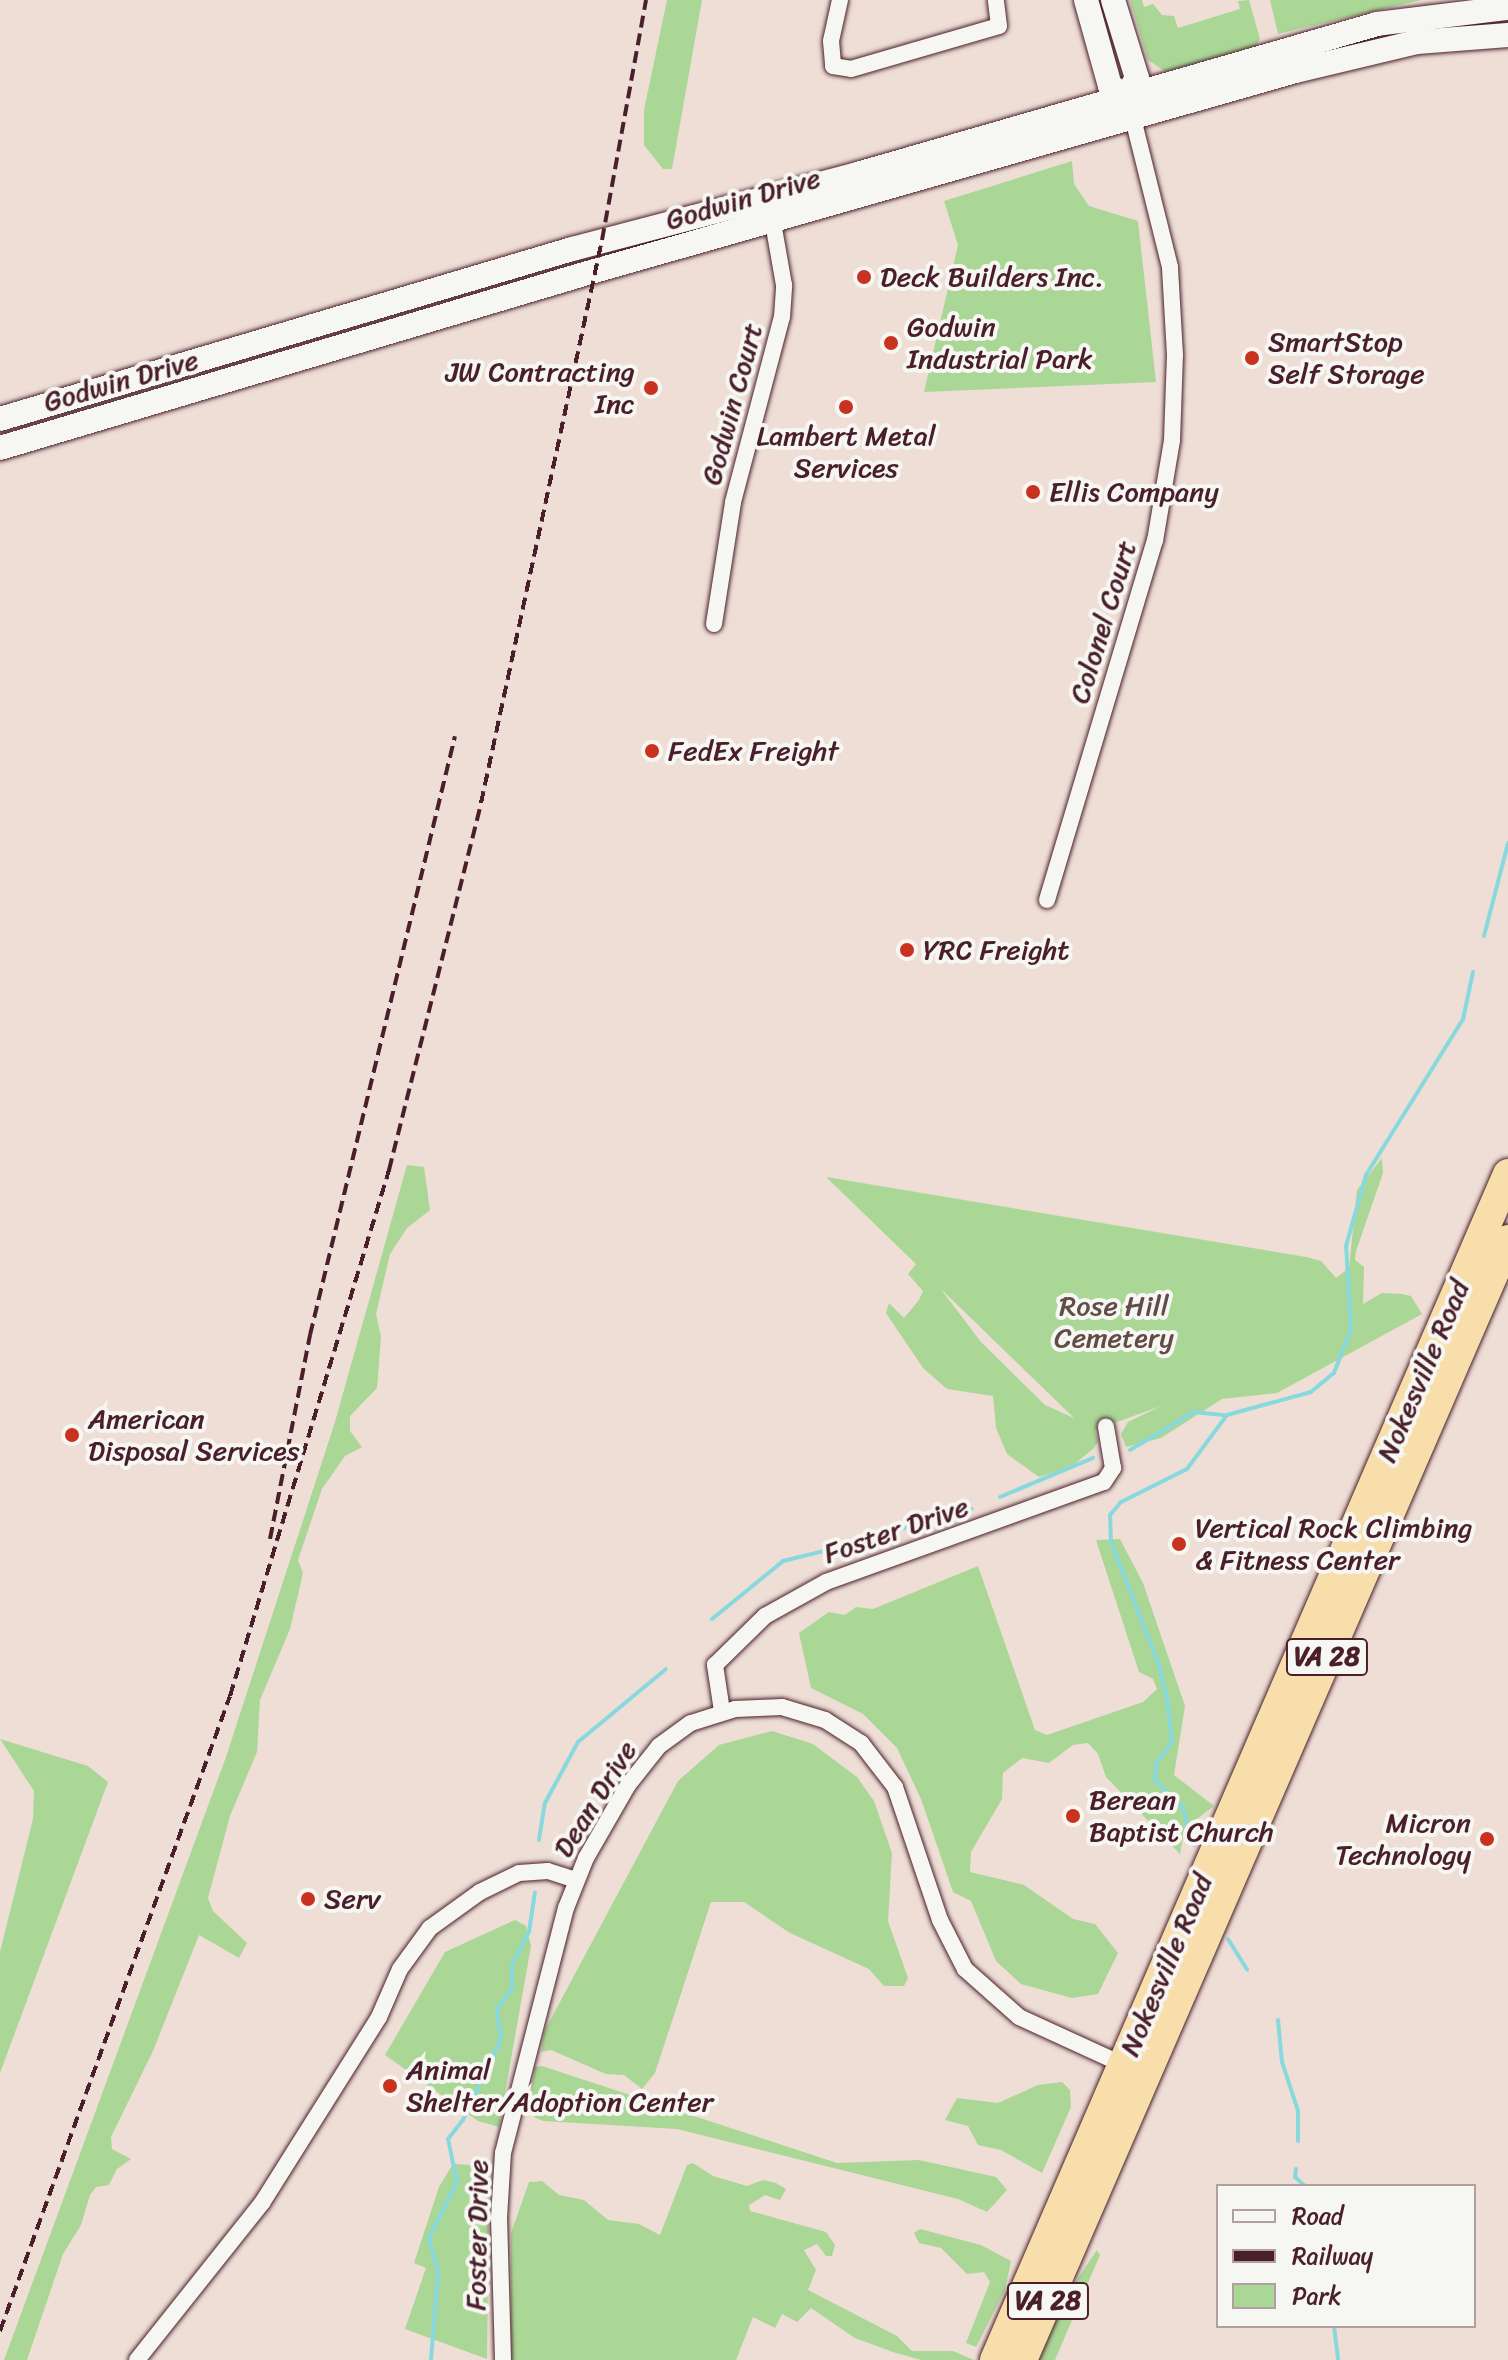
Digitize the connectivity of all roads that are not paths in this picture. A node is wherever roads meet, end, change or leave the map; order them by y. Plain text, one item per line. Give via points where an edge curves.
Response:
1 (840, 0) edge
2 (996, 0) edge
3 (1086, 0) edge
4 (1113, 0) edge
5 (1508, 8) edge
6 (1508, 35) edge
7 (1129, 108) junction
8 (768, 197) junction
9 (774, 222) junction
10 (0, 419) edge
11 (0, 448) edge
12 (714, 624) dead end
13 (1047, 900) dead end
14 (1508, 1174) edge
15 (1508, 1240) edge
16 (1106, 1427) dead end
17 (722, 1711) junction
18 (576, 1880) junction
19 (1134, 2070) junction
20 (137, 2360) edge
21 (503, 2360) edge
22 (995, 2360) edge
23 (1022, 2360) edge

1 - 2 street via 831,41 833,66 851,69 999,26
3 - 7 street via 1110,86
4 - 7 street via 1137,78
5 - 7 street, Godwin Drive via 1377,24
6 - 7 street, Godwin Drive via 1376,50
7 - 8 street, Godwin Drive
7 - 9 street, Godwin Drive
7 - 13 street, Colonel Court via 1170,267 1172,440 1155,541
8 - 9 street, Godwin Court
8 - 10 street, Godwin Drive via 590,244
9 - 11 street, Godwin Drive
9 - 12 street, Godwin Court via 784,285 782,317 733,502
14 - 19 highway, Nokesville Road / VA 28
15 - 19 highway, Nokesville Road / VA 28
16 - 17 street, Foster Drive via 1113,1468 1104,1482 826,1582 765,1616 715,1665
17 - 18 street, Dean Drive via 680,1730 648,1758 595,1839
17 - 19 street, Dean Drive via 766,1705 797,1709 861,1743 895,1787 940,1920 965,1969 1019,2017
18 - 20 street, Dean Drive via 548,1871 519,1873 480,1892 430,1928 400,1969 379,2017 262,2203
18 - 21 street, Foster Drive via 503,2153
19 - 22 highway, Nokesville Road / VA 28
19 - 23 highway, Nokesville Road / VA 28

